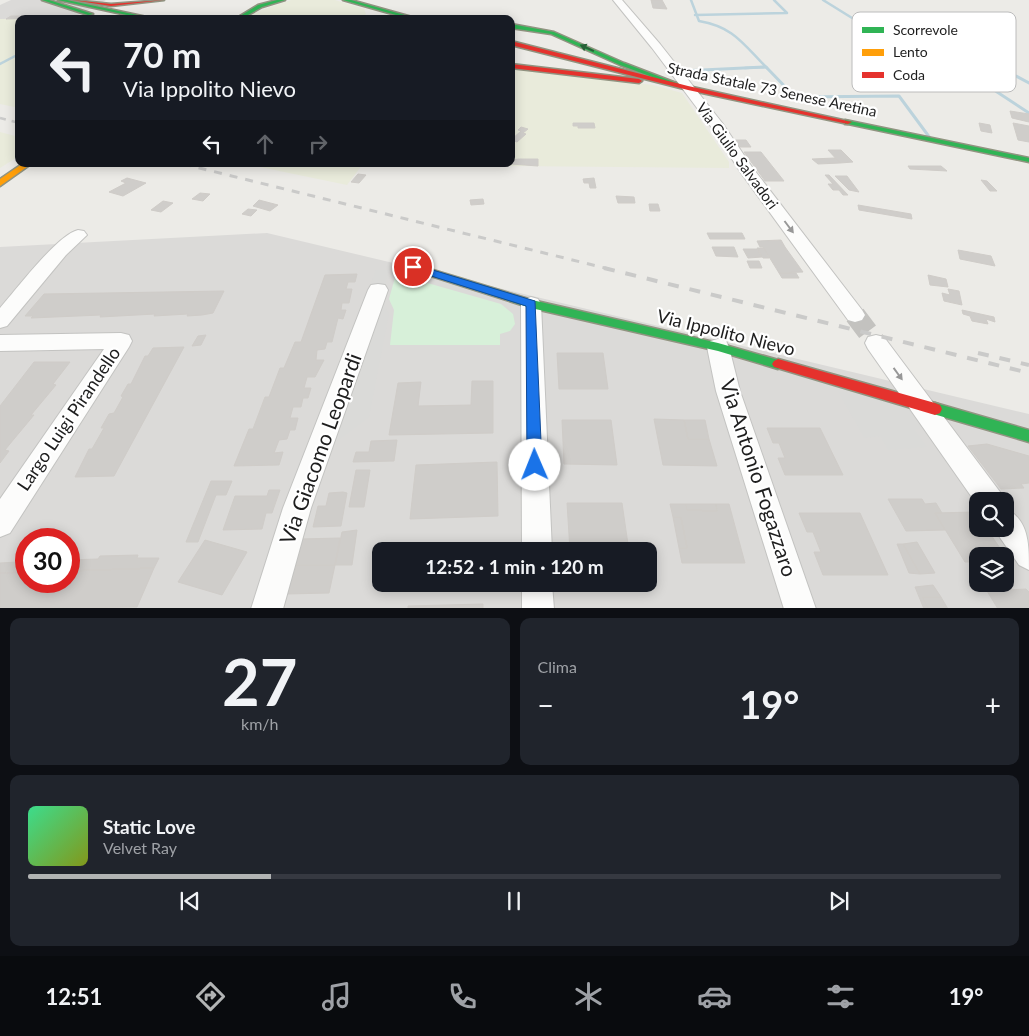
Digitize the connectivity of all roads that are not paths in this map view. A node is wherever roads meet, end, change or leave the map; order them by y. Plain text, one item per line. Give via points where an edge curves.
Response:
1 (44, 0) edge
2 (60, 0) edge
3 (74, 0) edge
4 (162, 0) edge
5 (257, 0) edge
6 (283, 0) edge
7 (345, 0) edge
8 (352, 0) edge
9 (617, 0) edge
10 (388, 2) edge
11 (374, 7) junction
12 (95, 15) edge
13 (134, 15) edge
14 (240, 15) edge
15 (243, 15) edge
16 (367, 15) edge
17 (403, 15) edge
18 (417, 15) edge
19 (515, 27) edge
20 (515, 44) edge
21 (515, 66) edge
22 (680, 86) junction
23 (1029, 160) edge
24 (23, 167) edge
25 (0, 183) edge
26 (78, 235) dead end
27 (413, 267) dead end
28 (378, 290) dead end
29 (531, 304) junction
30 (855, 315) tunnel mouth
31 (0, 320) edge
32 (0, 343) edge
33 (876, 344) tunnel mouth
34 (718, 347) junction
35 (920, 404) junction
36 (1029, 436) edge
37 (984, 492) edge
38 (2, 516) edge
39 (1014, 534) edge
40 (537, 542) edge
41 (1029, 555) edge
42 (537, 592) edge
43 (267, 608) edge
44 (538, 608) edge
45 (800, 608) edge

1 - 12 main road
2 - 13 main road
3 - 4 main road via 111,5
5 - 14 main road
6 - 15 main road via 260,6
7 - 11 main road
7 - 16 main road via 365,8
8 - 10 main road
9 - 22 street, Via Giulio Salvadori
10 - 11 main road
10 - 18 main road
11 - 17 main road
22 -> 19 main road via 552,33
20 - 22 main road, Strada Statale 73 Senese Aretina
21 - 22 main road
22 - 23 main road, Strada Statale 73 Senese Aretina
22 -> 30 street, Via Giulio Salvadori via 718,127 746,170
24 - 25 main road
26 - 31 street
27 - 29 main road, Via Ippolito Nievo
28 - 43 street, Via Giacomo Leopardi via 297,508
29 - 34 main road, Via Ippolito Nievo
29 - 40 street
32 - 38 street, Largo Luigi Pirandello via 121,342
33 -> 35 street
34 - 35 main road, Via Ippolito Nievo
34 - 45 street, Via Antonio Fogazzaro via 728,391
35 - 36 main road, Via Ippolito Nievo
35 - 37 street
39 - 41 street
42 - 44 street

